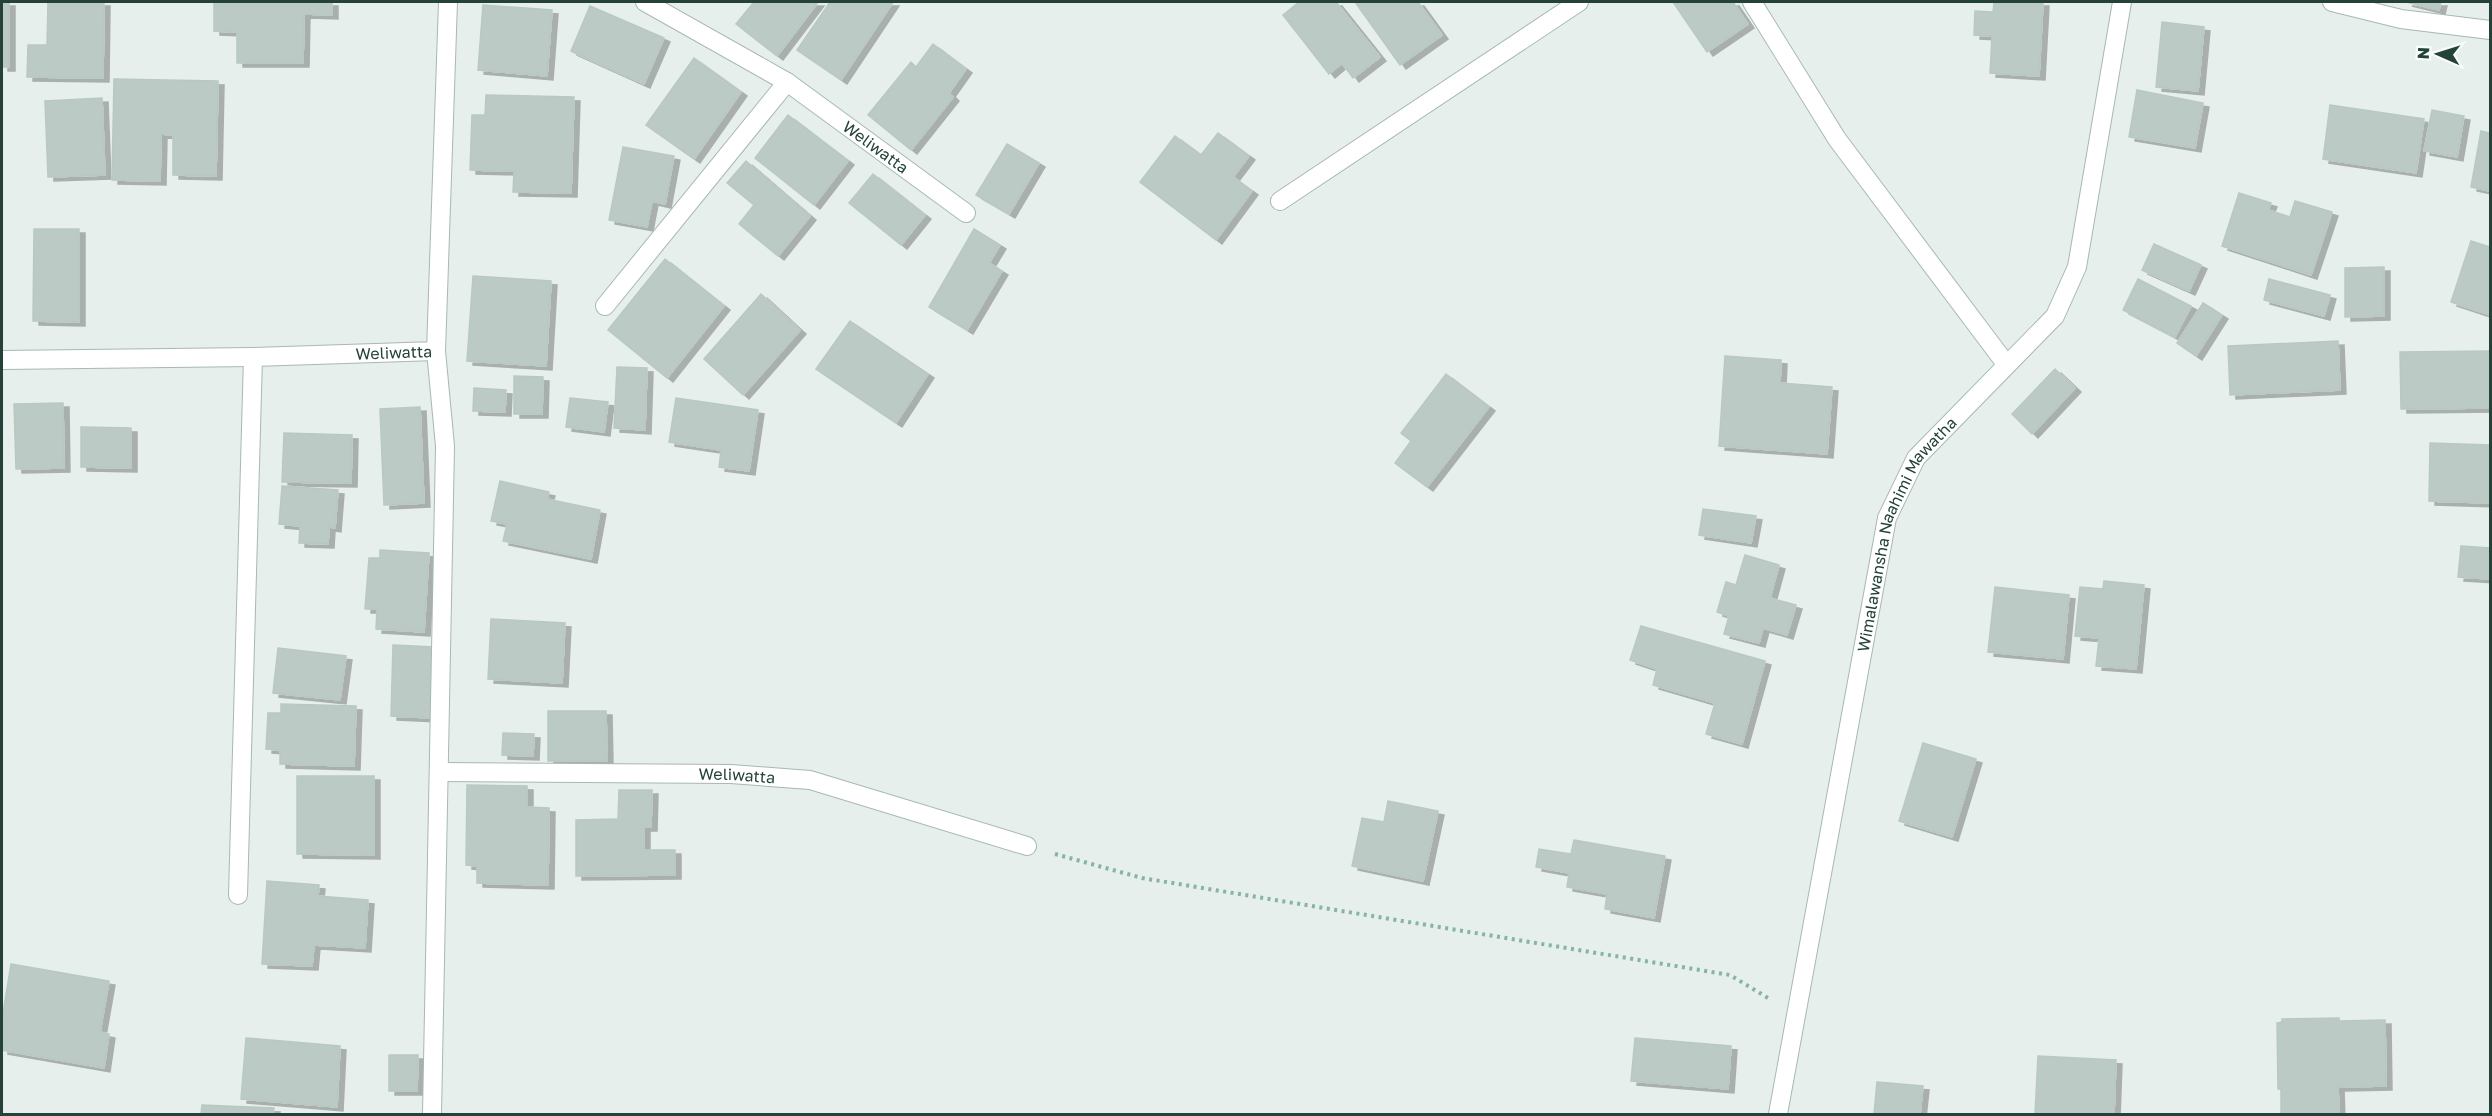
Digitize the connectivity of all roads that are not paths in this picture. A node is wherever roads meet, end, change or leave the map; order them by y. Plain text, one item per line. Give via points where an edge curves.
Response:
1 (448, 2) edge
2 (645, 2) edge
3 (1579, 2) edge
4 (1752, 2) edge
5 (2122, 2) edge
6 (2332, 2) edge
7 (2490, 30) edge
8 (787, 82) junction
9 (1280, 201) dead end
10 (966, 213) dead end
11 (605, 306) dead end
12 (436, 351) junction
13 (253, 357) junction
14 (2, 360) edge
15 (2006, 364) junction
16 (439, 772) junction
17 (1028, 846) road end
18 (238, 895) dead end
19 (432, 1114) edge
20 (1779, 1114) edge

1 - 12 street, Weliwatta
2 - 8 street, Weliwatta
3 - 9 street
4 - 15 street via 1837,139
5 - 15 street, Wimalawansha Naahimi Mawatha via 2078,267 2055,316
6 - 7 street via 2401,19
8 - 10 street, Weliwatta
8 - 11 street
12 - 13 street, Weliwatta
12 - 16 street via 446,446
13 - 14 street, Weliwatta
13 - 18 street
15 - 20 street, Wimalawansha Naahimi Mawatha via 1916,458 1887,518
16 - 17 street, Weliwatta via 732,774 810,780
16 - 19 street

